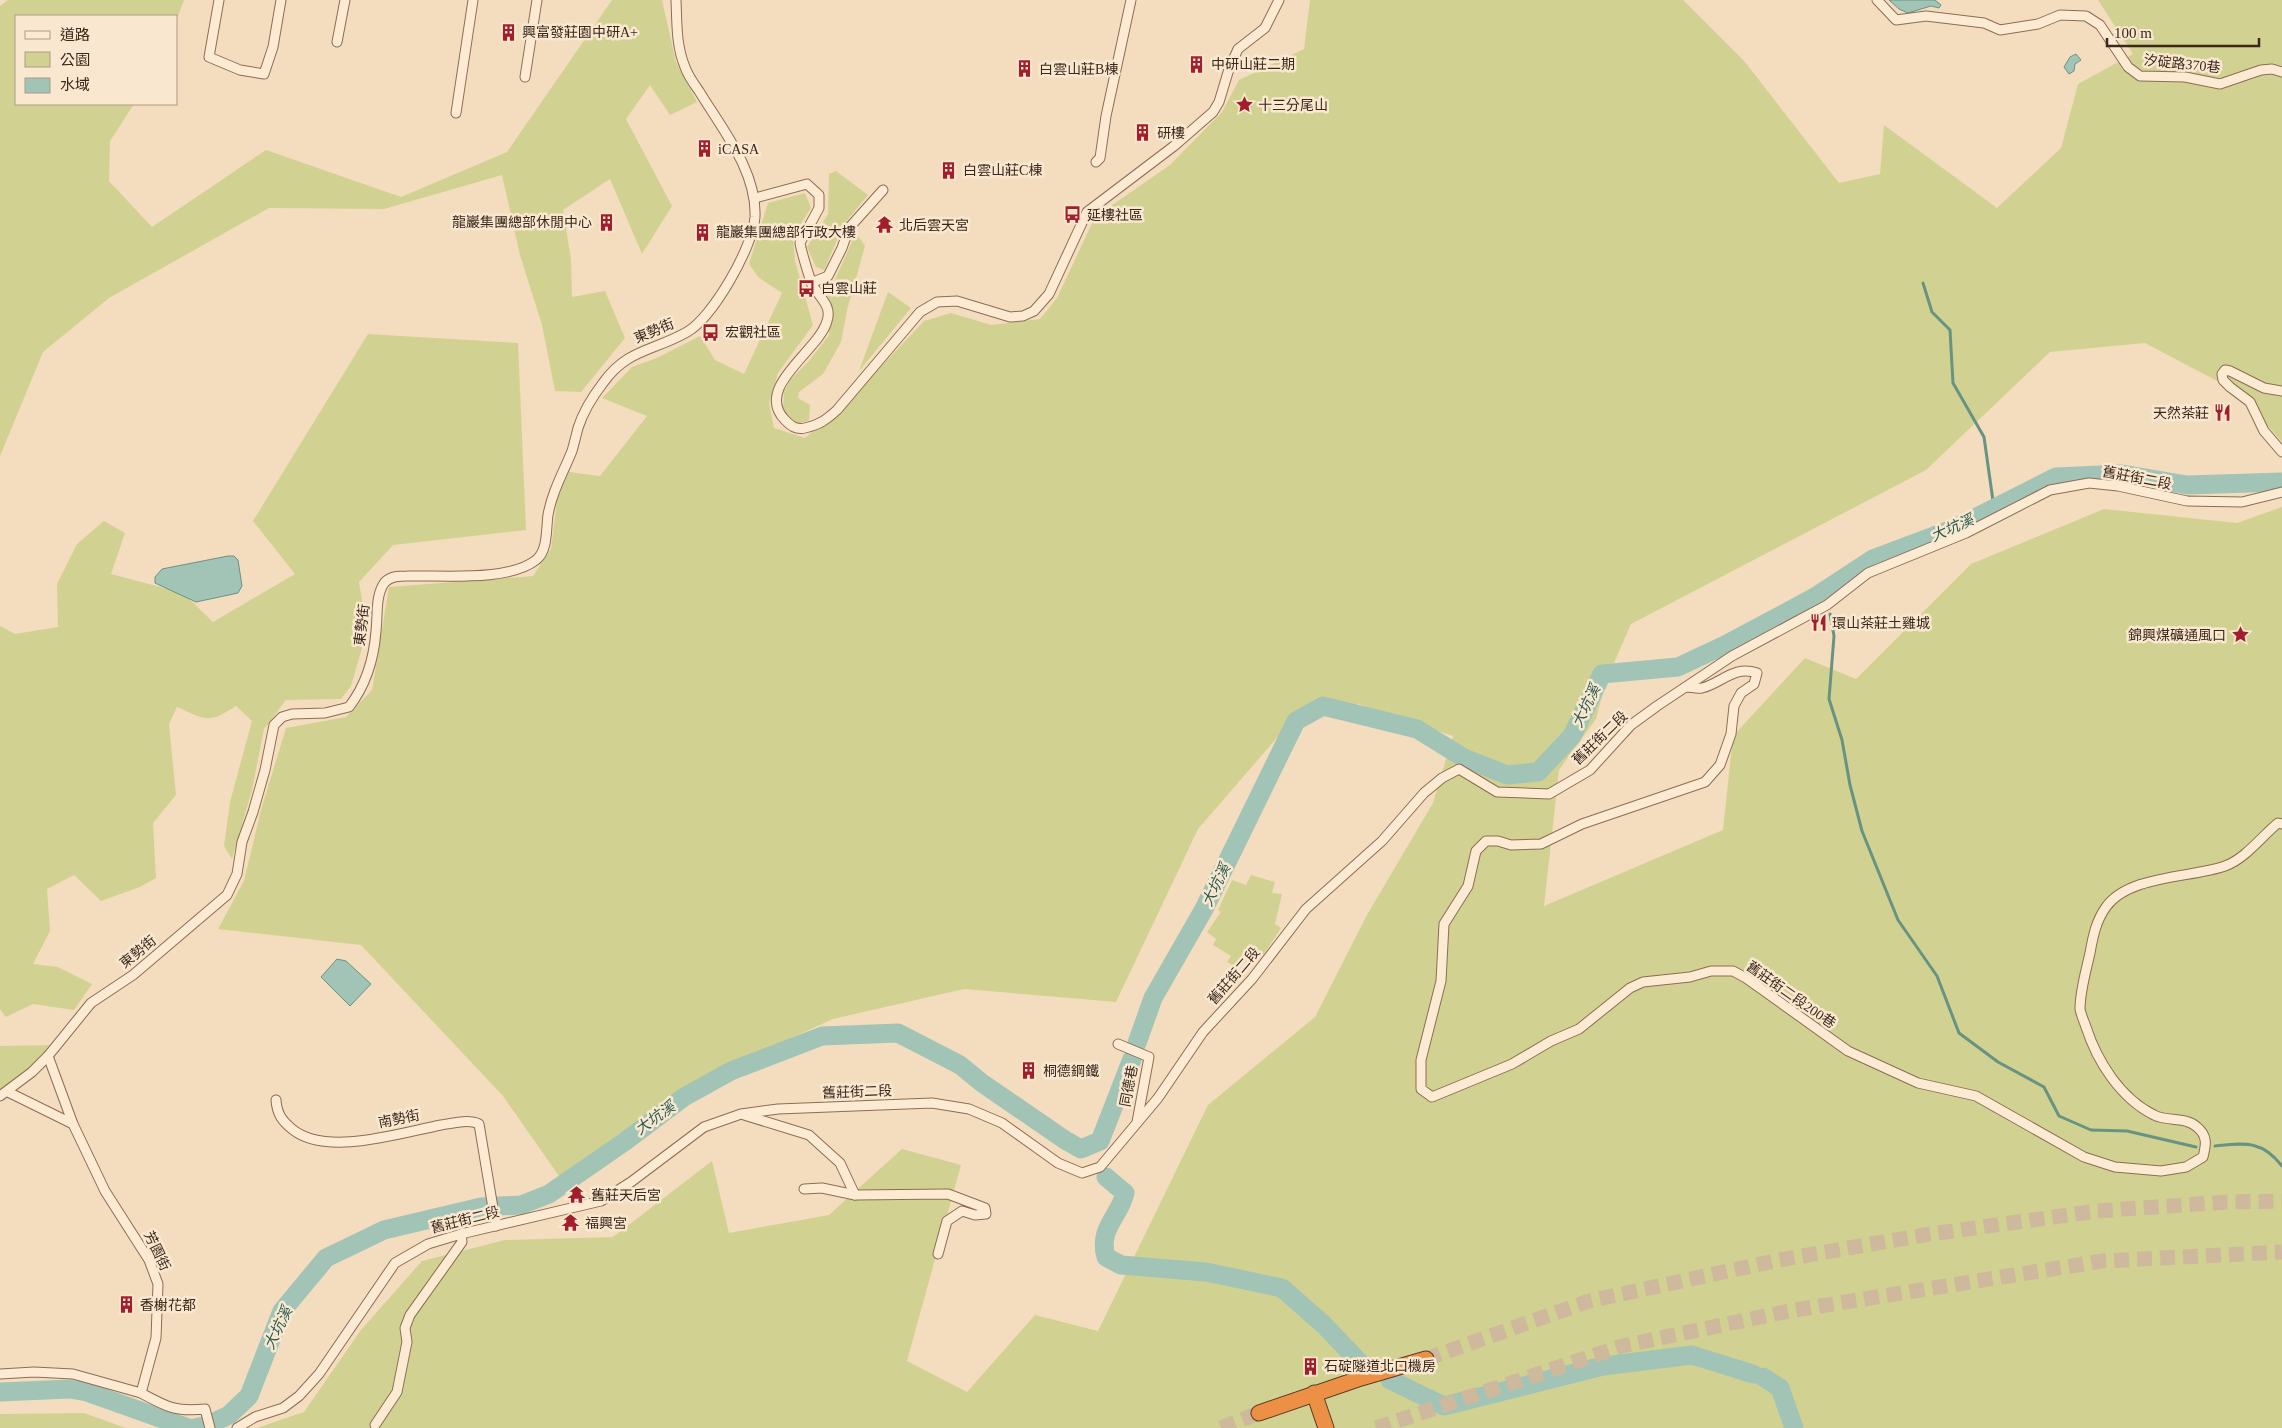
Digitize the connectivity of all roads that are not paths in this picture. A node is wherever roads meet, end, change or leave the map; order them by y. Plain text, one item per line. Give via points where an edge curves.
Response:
1 (219, 0) edge
2 (281, 0) edge
3 (345, 0) edge
4 (473, 0) edge
5 (537, 0) edge
6 (676, 0) edge
7 (1131, 0) edge
8 (1279, 0) edge
9 (1877, 0) edge
10 (337, 42) dead end
11 (2282, 72) edge
12 (525, 76) dead end
13 (456, 113) dead end
14 (1096, 162) dead end
15 (883, 190) dead end
16 (755, 198) junction
17 (811, 283) junction
18 (2282, 391) edge
19 (2282, 452) edge
20 (2282, 492) edge
21 (1686, 687) junction
22 (2282, 824) edge
23 (1118, 1044) dead end
24 (48, 1056) junction
25 (4, 1094) edge
26 (276, 1100) dead end
27 (741, 1114) junction
28 (73, 1124) junction
29 (1136, 1124) junction
30 (804, 1189) dead end
31 (855, 1195) junction
32 (495, 1221) junction
33 (461, 1234) junction
34 (938, 1254) dead end
35 (1426, 1359) tunnel mouth
36 (0, 1374) edge
37 (140, 1393) junction
38 (1314, 1394) junction
39 (1259, 1413) tunnel mouth
40 (375, 1425) dead end
41 (210, 1428) edge
42 (237, 1428) edge
43 (1326, 1428) edge

1 - 2 street via 208,57 240,70 264,74 273,47
3 - 10 street
4 - 13 street
5 - 12 street
6 - 16 street, 東勢街 via 679,45 685,68 736,152
7 - 14 street via 1100,158
8 - 17 street via 1265,28 1238,49 1220,102 1213,112 1087,212 1049,294 1034,311 1010,318 957,301 937,302 920,312 837,410 822,424 800,430 791,427 779,415 777,400 779,386 818,339 828,321 828,305
9 - 11 street, 汐碇路370巷 via 1896,20 1926,16 1984,23 2000,30 2038,24 2060,15 2086,16 2100,25 2128,67 2140,76 2185,77 2220,84 2261,70
15 - 17 street via 850,228 828,276
16 - 17 street via 807,184 819,196 819,208 800,243
16 - 24 street, 東勢街 via 755,220 750,240 704,319 670,341 621,361 591,400 555,488 545,543 538,558 527,567 502,574 407,576 386,581 379,594 370,665 349,707 325,713 292,714 282,717 274,725 265,770 242,842 238,874 227,895 133,975 91,1003
18 - 19 street via 2264,388 2230,371 2225,370 2222,374 2223,380 2250,402 2264,431
20 - 21 street, 舊莊街二段 via 2242,502 2187,501 2089,483 2050,490 1966,533 1868,573 1824,607 1732,656
21 - 22 street, 舊莊街二段200巷 via 1701,688 1735,672 1748,670 1757,673 1754,684 1741,693 1734,706 1731,734 1720,765 1705,782 1582,824 1541,844 1511,845 1486,841 1476,851 1468,886 1444,924 1441,981 1421,1060 1421,1089 1432,1097 1512,1064 1579,1028 1630,988 1643,982 1690,977 1711,970 1733,971 1848,1051 1918,1083 1976,1096 2084,1157 2115,1168 2161,1171 2186,1167 2204,1157 2207,1142 2203,1133 2196,1125 2182,1120 2154,1116 2132,1098 2103,1066 2092,1046 2080,1010 2097,920 2107,905 2124,891 2157,880 2226,866
21 - 29 street, 舊莊街二段 via 1631,725 1590,770 1549,794 1497,792 1459,769 1442,778 1424,793 1376,847 1306,908 1252,979 1203,1032
23 - 29 street, 同德巷 via 1149,1057
24 - 25 street, 東勢街
24 - 28 street, 芳園街
25 - 28 street
26 - 32 street, 南勢街 via 276,1112 280,1118 301,1136 344,1144 449,1124 479,1124
27 - 29 street, 舊莊街二段 via 778,1109 932,1103 969,1109 1002,1123 1058,1163 1082,1173 1100,1168
27 - 31 street via 809,1135 840,1163
27 - 32 street, 舊莊街二段 via 696,1132 601,1202
28 - 37 street, 芳園街 via 105,1191 149,1260 158,1284 156,1338
30 - 31 street via 822,1188
31 - 34 street via 948,1194 985,1208 986,1214 981,1216 962,1212 947,1221
32 - 33 street, 舊莊街二段
33 - 40 street via 462,1242 410,1315 405,1328 407,1342 397,1392
33 - 42 street, 舊莊街二段 via 428,1244 395,1263 319,1374 299,1396 283,1408 255,1417
35 - 38 highway
36 - 37 street via 73,1374
37 - 41 street via 184,1412 205,1409
38 - 39 highway
38 - 43 highway

